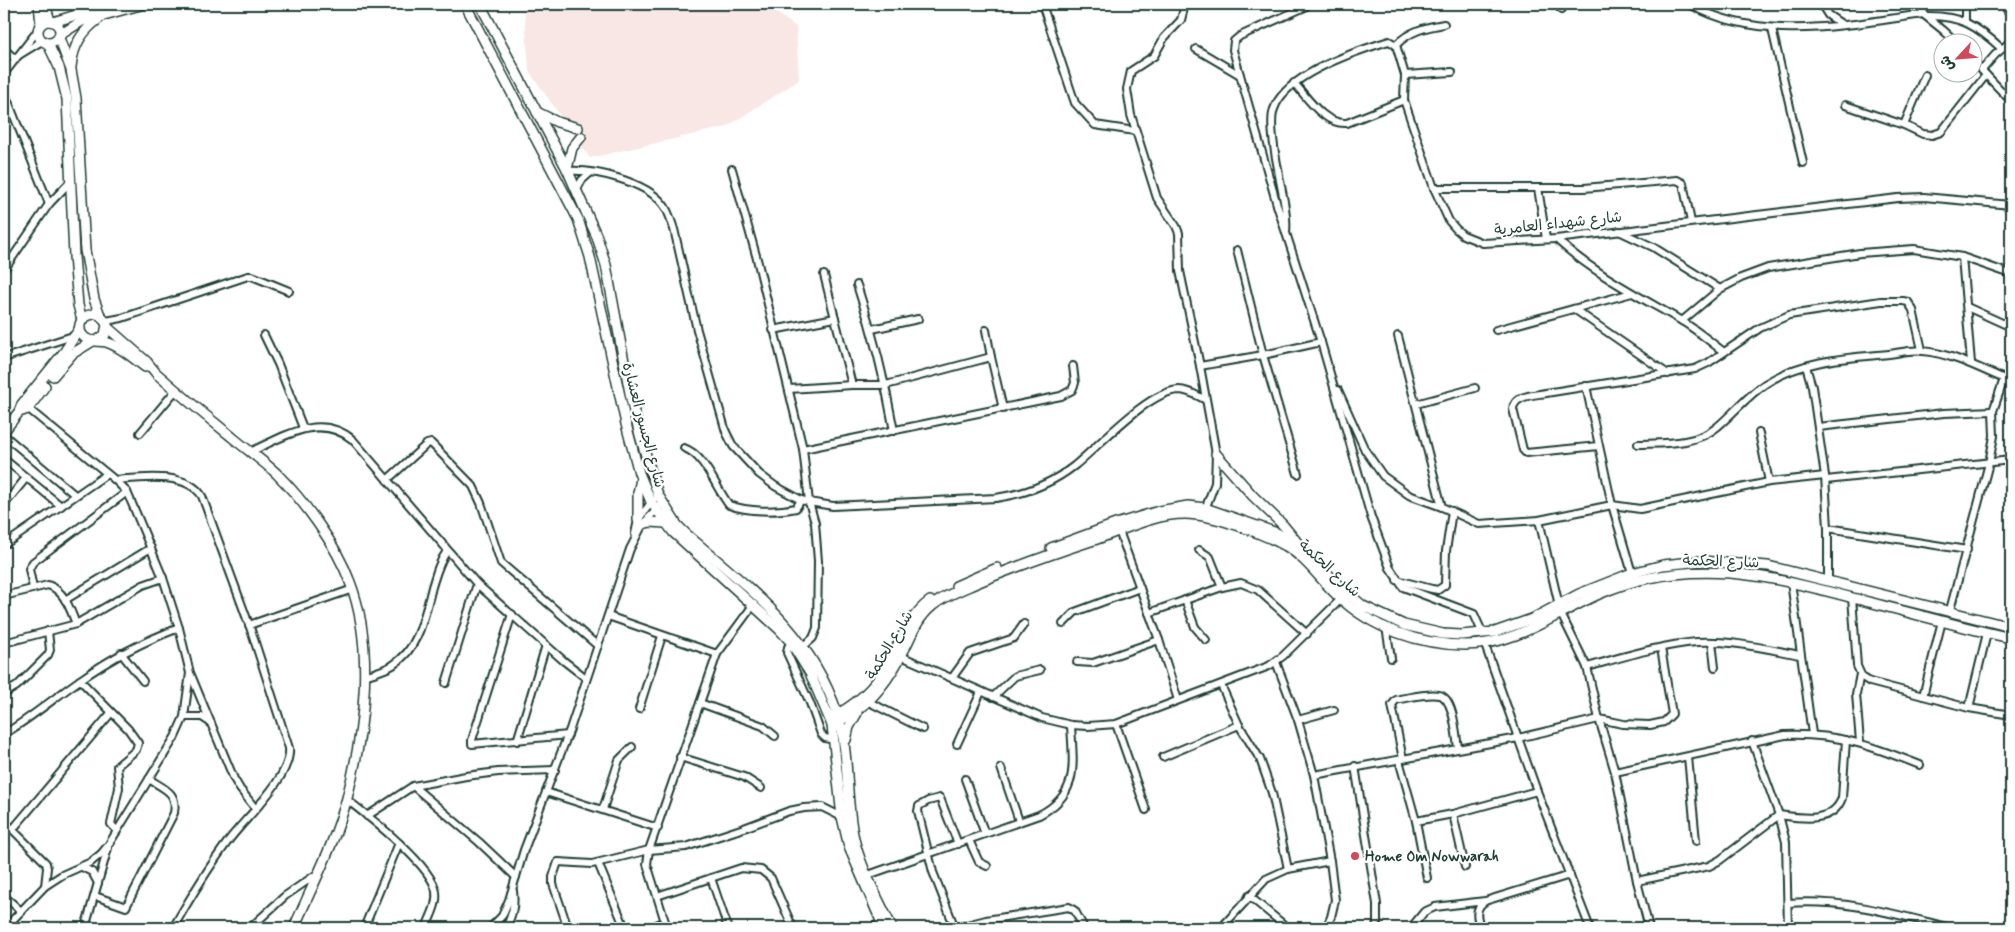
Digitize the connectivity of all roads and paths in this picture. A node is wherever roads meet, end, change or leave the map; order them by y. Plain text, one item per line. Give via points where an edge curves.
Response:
1 (39, 4) edge
2 (46, 4) edge
3 (71, 4) edge
4 (113, 4) edge
5 (144, 4) edge
6 (465, 4) edge
7 (480, 4) edge
8 (1042, 4) edge
9 (1185, 4) edge
10 (1306, 4) edge
11 (1689, 4) edge
12 (1821, 4) edge
13 (1921, 4) edge
14 (1965, 4) edge
15 (95, 6) edge
16 (84, 12) junction
17 (104, 15) junction
18 (1925, 15) junction
19 (1965, 20) junction
20 (46, 24) junction
21 (1444, 24) dead end
22 (1844, 25) junction
23 (1772, 29) junction
24 (1945, 32) edge
25 (59, 37) junction
26 (2011, 42) edge
27 (45, 43) junction
28 (1396, 45) junction
29 (2001, 48) junction
30 (4, 49) edge
31 (1196, 49) dead end
32 (16, 58) junction
33 (71, 70) junction
34 (1452, 72) dead end
35 (1984, 72) junction
36 (4, 74) edge
37 (1240, 75) junction
38 (1405, 75) junction
39 (1924, 75) dead end
40 (1294, 83) junction
41 (4, 91) edge
42 (1404, 100) junction
43 (2011, 101) edge
44 (1845, 105) dead end
45 (537, 112) junction
46 (1904, 125) junction
47 (1135, 131) junction
48 (549, 136) junction
49 (536, 139) junction
50 (554, 146) junction
51 (542, 150) junction
52 (1803, 163) dead end
53 (732, 169) dead end
54 (567, 170) junction
55 (590, 173) junction
56 (71, 181) junction
57 (1434, 188) junction
58 (1538, 188) junction
59 (577, 189) junction
60 (49, 204) junction
61 (2011, 205) edge
62 (1691, 222) junction
63 (1618, 230) junction
64 (1286, 233) junction
65 (1546, 239) junction
66 (1556, 239) junction
67 (1237, 250) dead end
68 (1962, 257) junction
69 (4, 270) edge
70 (2011, 274) edge
71 (824, 275) dead end
72 (857, 285) dead end
73 (1720, 289) junction
74 (289, 291) dead end
75 (1632, 293) junction
76 (1967, 307) junction
77 (1574, 309) junction
78 (835, 318) junction
79 (918, 319) dead end
80 (104, 321) junction
81 (1682, 321) junction
82 (2011, 327) edge
83 (79, 328) junction
84 (872, 329) junction
85 (773, 330) junction
86 (986, 330) dead end
87 (1496, 330) dead end
88 (264, 335) dead end
89 (1398, 336) dead end
90 (96, 340) junction
91 (1321, 342) junction
92 (1922, 350) junction
93 (1724, 352) junction
94 (1263, 355) junction
95 (991, 357) junction
96 (4, 358) edge
97 (1971, 363) junction
98 (1073, 366) dead end
99 (1200, 366) junction
100 (1806, 366) junction
101 (156, 374) junction
102 (1668, 374) junction
103 (2004, 379) junction
104 (1332, 380) junction
105 (2011, 382) edge
106 (886, 384) junction
107 (852, 385) junction
108 (1586, 386) junction
109 (1475, 388) dead end
110 (790, 389) junction
111 (176, 390) junction
112 (1204, 398) junction
113 (1416, 404) junction
114 (23, 409) junction
115 (1003, 409) junction
116 (1993, 411) junction
117 (1818, 427) junction
118 (303, 428) junction
119 (4, 431) edge
120 (894, 431) junction
121 (140, 433) dead end
122 (1759, 433) dead end
123 (4, 435) edge
124 (1638, 444) dead end
125 (1599, 446) junction
126 (684, 448) dead end
127 (803, 449) junction
128 (250, 452) junction
129 (1216, 454) junction
130 (4, 459) edge
131 (2011, 460) edge
132 (1989, 463) junction
133 (107, 474) junction
134 (1298, 474) dead end
135 (26, 478) junction
136 (641, 478) junction
137 (1825, 478) junction
138 (115, 480) junction
139 (387, 480) junction
140 (1770, 482) junction
141 (126, 492) junction
142 (75, 495) junction
143 (801, 500) junction
144 (657, 502) junction
145 (809, 502) junction
146 (4, 505) edge
147 (1612, 505) junction
148 (61, 506) junction
149 (1442, 507) junction
150 (1452, 511) junction
151 (1204, 512) junction
152 (1539, 520) junction
153 (641, 522) junction
154 (665, 523) junction
155 (1828, 528) junction
156 (1119, 531) junction
157 (4, 546) edge
158 (1300, 546) junction
159 (151, 548) junction
160 (1199, 550) dead end
161 (1967, 550) junction
162 (447, 551) junction
163 (1632, 573) junction
164 (163, 578) junction
165 (1397, 580) junction
166 (1828, 580) junction
167 (1791, 582) junction
168 (477, 584) junction
169 (1222, 587) junction
170 (34, 588) junction
171 (1140, 588) junction
172 (353, 589) junction
173 (4, 596) edge
174 (1852, 597) junction
175 (2011, 597) edge
176 (1341, 599) junction
177 (66, 600) junction
178 (1185, 600) junction
179 (754, 604) junction
180 (1558, 605) junction
181 (1950, 610) junction
182 (1150, 613) junction
183 (512, 614) junction
184 (1562, 614) junction
185 (608, 616) junction
186 (1942, 621) junction
187 (76, 624) junction
188 (1024, 624) dead end
189 (1063, 624) dead end
190 (249, 625) junction
191 (2010, 626) edge
192 (1386, 627) junction
193 (179, 628) junction
194 (48, 631) junction
195 (1987, 633) junction
196 (1307, 634) junction
197 (1483, 634) junction
198 (662, 636) junction
199 (2011, 638) edge
200 (1159, 640) junction
201 (1206, 640) dead end
202 (1712, 642) junction
203 (791, 643) junction
204 (4, 644) edge
205 (546, 645) junction
206 (1485, 645) junction
207 (598, 646) junction
208 (804, 646) junction
209 (1661, 648) junction
210 (121, 653) junction
211 (717, 654) junction
212 (1800, 654) junction
213 (901, 656) junction
214 (1391, 658) dead end
215 (1078, 662) dead end
216 (1276, 662) junction
217 (1587, 666) junction
218 (1714, 667) dead end
219 (1040, 670) dead end
220 (190, 673) junction
221 (1860, 674) junction
222 (364, 676) junction
223 (586, 678) junction
224 (952, 678) junction
225 (80, 680) junction
226 (143, 681) dead end
227 (446, 683) dead end
228 (1221, 685) junction
229 (981, 692) junction
230 (4, 694) edge
231 (1923, 696) junction
232 (993, 697) junction
233 (832, 699) junction
234 (1178, 700) junction
235 (869, 702) junction
236 (700, 703) junction
237 (859, 705) junction
238 (1969, 708) junction
239 (639, 709) dead end
240 (1334, 710) dead end
241 (111, 713) junction
242 (2011, 715) edge
243 (184, 717) junction
244 (835, 719) junction
245 (1600, 719) junction
246 (1298, 720) junction
247 (211, 724) junction
248 (1116, 724) junction
249 (1238, 725) junction
250 (1071, 726) junction
251 (923, 729) dead end
252 (4, 734) edge
253 (1812, 734) junction
254 (568, 735) junction
255 (775, 736) dead end
256 (1518, 738) junction
257 (834, 740) junction
258 (1846, 740) junction
259 (517, 741) junction
260 (1752, 741) junction
261 (1860, 742) junction
262 (957, 744) dead end
263 (632, 747) dead end
264 (845, 748) junction
265 (1458, 748) junction
266 (680, 756) junction
267 (1163, 757) dead end
268 (1688, 757) junction
269 (1401, 760) junction
270 (1920, 765) dead end
271 (1355, 766) junction
272 (1001, 768) dead end
273 (555, 770) junction
274 (1615, 772) junction
275 (1314, 775) junction
276 (149, 779) junction
277 (965, 779) dead end
278 (413, 786) junction
279 (761, 788) dead end
280 (1537, 791) junction
281 (546, 792) junction
282 (346, 799) junction
283 (255, 808) junction
284 (602, 809) junction
285 (1146, 810) dead end
286 (1453, 814) junction
287 (1779, 815) junction
288 (367, 816) junction
289 (842, 817) junction
290 (4, 821) edge
291 (1020, 821) junction
292 (1416, 821) junction
293 (658, 828) junction
294 (13, 829) junction
295 (117, 831) junction
296 (985, 834) junction
297 (969, 840) junction
298 (1696, 841) dead end
299 (109, 844) junction
300 (399, 844) junction
301 (958, 844) junction
302 (649, 850) junction
303 (929, 854) junction
304 (1330, 861) junction
305 (598, 863) junction
306 (987, 866) dead end
307 (82, 867) junction
308 (1465, 867) dead end
309 (1288, 869) junction
310 (316, 874) junction
311 (868, 875) junction
312 (1570, 875) junction
313 (516, 877) junction
314 (712, 878) junction
315 (1426, 878) dead end
316 (1637, 881) junction
317 (98, 883) junction
318 (45, 886) junction
319 (512, 890) junction
320 (4, 896) edge
321 (95, 896) junction
322 (657, 896) junction
323 (1250, 896) junction
324 (1485, 901) junction
325 (1788, 903) junction
326 (21, 911) junction
327 (1283, 924) dead end
328 (666, 925) edge
329 (883, 926) edge
330 (5, 928) edge
331 (85, 928) edge
332 (173, 928) edge
333 (250, 928) edge
334 (294, 928) edge
335 (364, 928) edge
336 (426, 928) edge
337 (490, 928) edge
338 (506, 928) edge
339 (568, 928) edge
340 (625, 928) edge
341 (648, 928) edge
342 (728, 928) edge
343 (793, 928) edge
344 (871, 928) edge
345 (892, 928) edge
346 (1084, 928) edge
347 (1221, 928) edge
348 (1326, 928) edge
349 (1376, 928) edge
350 (1411, 928) edge
351 (1481, 928) edge
352 (1590, 928) edge
353 (1649, 928) edge
354 (1788, 928) edge
355 (1951, 928) edge

1 - 20 street
2 - 20 street
3 - 16 street
4 - 15 street
5 - 17 street
6 - 49 street, شارع الجسور العشارة
7 - 45 street, شارع الجسور العشارة
8 - 47 street via 1074,103 1095,125
9 - 47 street via 1181,20 1164,38 1154,56 1131,71 1128,78 1127,98
10 - 37 street via 1234,41 1233,50
11 - 23 street via 1717,17
12 - 22 street via 1828,15
13 - 18 street
14 - 19 street
15 - 16 street
16 - 20 street
17 - 25 street via 82,21
17 - 33 street via 78,40 72,54
18 - 19 street
18 - 22 street
18 - 24 street
19 - 29 street
20 - 25 street via 60,29
20 - 27 street via 38,36
20 - 32 street
21 - 28 street via 1415,31
22 - 23 street
23 - 52 street
25 - 27 street via 54,43
25 - 33 street
26 - 29 street
27 - 32 street
27 - 56 street via 64,82
28 - 38 street, شارع شهداء العامرية
28 - 40 street via 1389,42 1331,63
29 - 35 street
30 - 32 street
31 - 37 street
32 - 36 street
33 - 80 street via 78,120 85,250 94,298
34 - 38 street
35 - 43 street
35 - 46 street via 1938,134 1923,134
37 - 64 street
38 - 42 street, شارع شهداء العامرية
39 - 46 street
40 - 42 street via 1325,117 1341,124
40 - 64 street via 1277,102 1272,118 1287,220
41 - 60 street
42 - 57 street, شارع شهداء العامرية
44 - 46 street
45 - 48 street, شارع الجسور العشارة
45 - 54 street via 580,132 569,155
47 - 99 street via 1157,198 1179,233 1180,270
48 - 49 street
48 - 50 street, شارع الجسور العشارة
49 - 51 street, شارع الجسور العشارة
50 - 51 street
50 - 54 street, شارع الجسور العشارة
51 - 136 street, شارع الجسور العشارة via 568,198 584,237
53 - 85 street
54 - 55 street
54 - 59 street, شارع الجسور العشارة
55 - 59 street
55 - 143 street via 646,190 663,204 674,229 726,432 733,446 759,474
56 - 60 street
56 - 83 street
57 - 58 street
57 - 65 street, شارع شهداء العامرية via 1449,221 1474,240 1483,243
58 - 62 street via 1609,187 1677,180 1683,183
58 - 65 street
59 - 144 street, شارع الجسور العشارة via 602,252 632,404
60 - 69 street
61 - 62 street, شارع شهداء العامرية via 1924,197 1898,198
62 - 63 street, شارع شهداء العامرية
63 - 66 street, شارع شهداء العامرية
63 - 73 street
64 - 91 street
65 - 66 street, شارع شهداء العامرية
66 - 75 street via 1587,265
67 - 94 street
68 - 70 street
68 - 73 street via 1914,248 1860,253 1768,268
68 - 76 street
71 - 78 street
72 - 84 street
73 - 81 street
74 - 80 street via 248,276 122,318
75 - 77 street
75 - 81 street
76 - 82 street
76 - 97 street
77 - 87 street
77 - 102 street
78 - 85 street
78 - 107 street
79 - 84 street
80 - 83 street via 90,314
80 - 90 street via 105,335
80 - 101 street
81 - 93 street
83 - 90 street via 84,337
83 - 96 street
83 - 114 street
84 - 106 street
85 - 110 street
86 - 95 street
88 - 118 street
89 - 113 street
90 - 101 street via 115,346
90 - 114 street via 72,354
91 - 94 street
91 - 104 street
92 - 93 street via 1911,305 1903,301 1881,301 1777,319
92 - 97 street
92 - 100 street
93 - 102 street via 1696,369
94 - 99 street
94 - 134 street
95 - 106 street
95 - 115 street
97 - 103 street
98 - 115 street via 1075,383 1068,394
99 - 112 street
100 - 117 street
100 - 124 street via 1780,375 1753,392 1707,434 1677,443
101 - 111 street
102 - 108 street
103 - 105 street
103 - 116 street
104 - 149 street via 1365,450 1383,476 1409,495
104 - 165 street via 1371,517
106 - 107 street
106 - 120 street
107 - 110 street
108 - 125 street
108 - 125 street via 1516,400 1513,409 1526,453
109 - 113 street
110 - 127 street
111 - 121 street
111 - 128 street
112 - 129 street
112 - 145 street via 1180,390 1164,394 1144,406 1073,467 1053,480 1014,496 851,506
113 - 149 street
114 - 119 street
114 - 133 street
115 - 120 street
116 - 117 street
116 - 132 street via 1994,436
117 - 137 street
118 - 128 street
118 - 139 street via 328,428 345,434
120 - 127 street
122 - 140 street
123 - 142 street
125 - 147 street
126 - 143 street via 701,460 729,505 744,509 781,510 796,508
127 - 145 street
128 - 172 street via 294,492 336,550
129 - 151 street via 1215,483
129 - 158 street
130 - 135 street
131 - 132 street
132 - 137 street
132 - 161 street
133 - 138 street
133 - 142 street
135 - 146 street
135 - 148 street
136 - 144 street, شارع الجسور العشارة
136 - 153 street via 638,492
137 - 140 street
137 - 155 street
138 - 141 street
138 - 190 street via 175,480 191,484 198,490
139 - 162 street
139 - 207 street via 431,443 473,486 501,563
140 - 147 street via 1640,509
141 - 159 street
141 - 170 street via 33,562 30,568
142 - 148 street
143 - 145 street
144 - 153 street
144 - 154 street, شارع الجسور العشارة
144 - 208 street, شارع الجسور العشارة via 685,533 765,603
145 - 208 street via 815,523 817,628 813,638
147 - 152 street
147 - 163 street
148 - 157 street
149 - 150 street
150 - 152 street via 1479,524
150 - 165 street via 1445,585 1432,590
151 - 156 street, شارع الحكمة via 1171,515
151 - 158 street, شارع الحكمة via 1277,533
151 - 176 street, شارع الحكمة via 1290,548
151 - 237 street, شارع الحكمة via 1188,506 1144,515 948,589 913,616 882,674
152 - 180 street
153 - 154 street
153 - 185 street
154 - 179 street, شارع الجسور العشارة
155 - 161 street
155 - 166 street
156 - 171 street
156 - 213 street, شارع الحكمة via 947,596 931,606 918,621
158 - 197 street, شارع الحكمة via 1363,606 1422,630 1443,634
159 - 164 street
159 - 177 street
160 - 169 street via 1210,557
161 - 181 street
162 - 168 street
162 - 222 street via 439,563 412,648 391,666
163 - 166 street, شارع الحكمة via 1681,563 1718,561 1768,566
163 - 180 street, شارع الحكمة
164 - 187 street via 143,585
164 - 193 street
165 - 197 street via 1403,587 1474,614
166 - 181 street, شارع الحكمة
167 - 174 street, شارع الحكمة
167 - 184 street, شارع الحكمة via 1767,576 1719,572 1664,575 1611,589
167 - 212 street
168 - 183 street
168 - 227 street
169 - 178 street
169 - 196 street via 1241,583 1258,590
170 - 173 street
170 - 177 street via 48,585
171 - 182 street
171 - 189 street via 1075,612
172 - 190 street
172 - 222 street via 364,648
174 - 186 street, شارع الحكمة
174 - 221 street
175 - 191 street
176 - 192 street, شارع الحكمة
176 - 196 street
177 - 187 street
178 - 182 street
178 - 201 street via 1195,627
179 - 203 street, شارع الجسور العشارة
179 - 211 street
180 - 184 street
180 - 197 street, شارع الحكمة via 1532,619
181 - 191 street, شارع الحكمة
182 - 200 street
183 - 205 street
183 - 259 street via 471,742 475,745
184 - 206 street, شارع الحكمة via 1526,632
184 - 217 street
185 - 198 street
185 - 207 street
186 - 195 street, شارع الحكمة
186 - 231 street
187 - 194 street
188 - 224 street via 1014,638 970,653
190 - 283 street via 290,754 279,778
192 - 206 street, شارع الحكمة via 1408,637 1444,644
192 - 214 street
193 - 210 street
193 - 220 street
194 - 204 street
194 - 230 street via 48,655 17,686
195 - 199 street, شارع الحكمة
195 - 238 street
196 - 216 street
198 - 211 street
198 - 239 street
200 - 215 street via 1093,663
200 - 234 street
202 - 209 street
202 - 212 street
202 - 218 street
203 - 244 street, شارع الجسور العشارة
203 - 257 street via 787,653 821,734
205 - 223 street
205 - 259 street
206 - 256 street
207 - 223 street
208 - 233 street, شارع الجسور العشارة
209 - 217 street
209 - 245 street via 1672,710 1669,718 1659,724 1640,726
210 - 225 street
210 - 226 street
211 - 236 street
212 - 253 street
213 - 224 street
213 - 235 street, شارع الحكمة
216 - 228 street
216 - 246 street
217 - 245 street
219 - 232 street via 1015,676
220 - 243 street
220 - 247 street
221 - 231 street via 1870,682
221 - 261 street via 1856,694
222 - 282 street via 355,756
223 - 254 street
224 - 229 street
225 - 241 street
225 - 252 street
228 - 234 street
228 - 249 street
229 - 232 street
229 - 262 street
231 - 238 street
232 - 250 street via 1042,718
233 - 237 street
233 - 244 street, شارع الجسور العشارة
234 - 248 street
235 - 237 street, شارع الحكمة
235 - 251 street
236 - 255 street via 763,726
236 - 266 street
237 - 244 street, شارع الحكمة
237 - 264 street via 849,727
238 - 242 street
240 - 246 street
241 - 294 street
241 - 295 street via 138,743 136,750 117,766 119,788 111,824
243 - 247 street via 202,717
243 - 276 street via 176,737
244 - 257 street, شارع الجسور العشارة
244 - 264 street, شارع الجسور العشارة
245 - 256 street
245 - 274 street
246 - 275 street
247 - 283 street via 234,779
248 - 250 street
248 - 285 street
249 - 267 street
249 - 309 street via 1260,759 1272,793
250 - 291 street via 1073,767 1067,790 1052,808
253 - 258 street
253 - 260 street via 1785,734
254 - 259 street
254 - 273 street
256 - 265 street
256 - 280 street
257 - 289 street, شارع الجسور العشارة
258 - 261 street
258 - 287 street via 1843,789 1836,809 1827,815 1814,817
260 - 268 street
260 - 287 street
261 - 270 street
263 - 284 street via 619,760
264 - 311 street, شارع الجسور العشارة via 853,836
265 - 269 street
265 - 269 street via 1451,707 1442,695 1400,699 1392,706
266 - 279 street via 744,777
266 - 293 street
268 - 274 street
268 - 298 street
269 - 271 street
269 - 292 street
271 - 275 street
271 - 349 street via 1377,904
272 - 291 street
273 - 278 street via 498,772
273 - 281 street
274 - 316 street
275 - 304 street
276 - 295 street
276 - 321 street via 173,797 174,813 126,907
277 - 296 street
278 - 288 street
278 - 313 street
280 - 286 street
280 - 312 street
281 - 284 street
281 - 313 street
282 - 288 street
282 - 310 street via 329,849
283 - 332 street via 208,870
284 - 293 street
286 - 292 street
286 - 308 street
287 - 316 street via 1709,866
287 - 325 street via 1787,849
288 - 300 street
289 - 302 street via 822,808 804,808 686,846
289 - 329 street, شارع الجسور العشارة via 853,859
290 - 294 street
291 - 296 street
292 - 315 street
293 - 302 street
294 - 318 street via 46,863
295 - 299 street
296 - 297 street
297 - 301 street
297 - 306 street via 979,862
299 - 307 street via 96,859
299 - 317 street
300 - 335 street
300 - 336 street via 432,880 436,889 436,903
301 - 303 street
301 - 303 street via 940,799 928,801 918,806 918,811
302 - 305 street
302 - 322 street via 647,864
303 - 311 street
303 - 346 street via 955,928 1069,907 1075,911
304 - 309 street
304 - 348 street via 1335,900
305 - 339 street via 561,861 556,864 553,884
305 - 340 street
307 - 317 street via 92,872
307 - 318 street
309 - 323 street via 1266,879
310 - 333 street via 285,896
310 - 334 street
311 - 345 street, شارع الجسور العشارة
312 - 324 street
312 - 352 street
313 - 319 street
314 - 322 street
314 - 342 street
314 - 343 street via 747,867 766,873
316 - 353 street
317 - 321 street
318 - 326 street
319 - 337 street via 502,916
319 - 338 street via 514,908
320 - 326 street
321 - 331 street
322 - 328 street
323 - 327 street
323 - 347 street
324 - 350 street via 1424,912
324 - 351 street via 1477,912
325 - 354 street
325 - 355 street via 1827,901 1864,906
326 - 330 street
328 - 341 street
329 - 344 street

